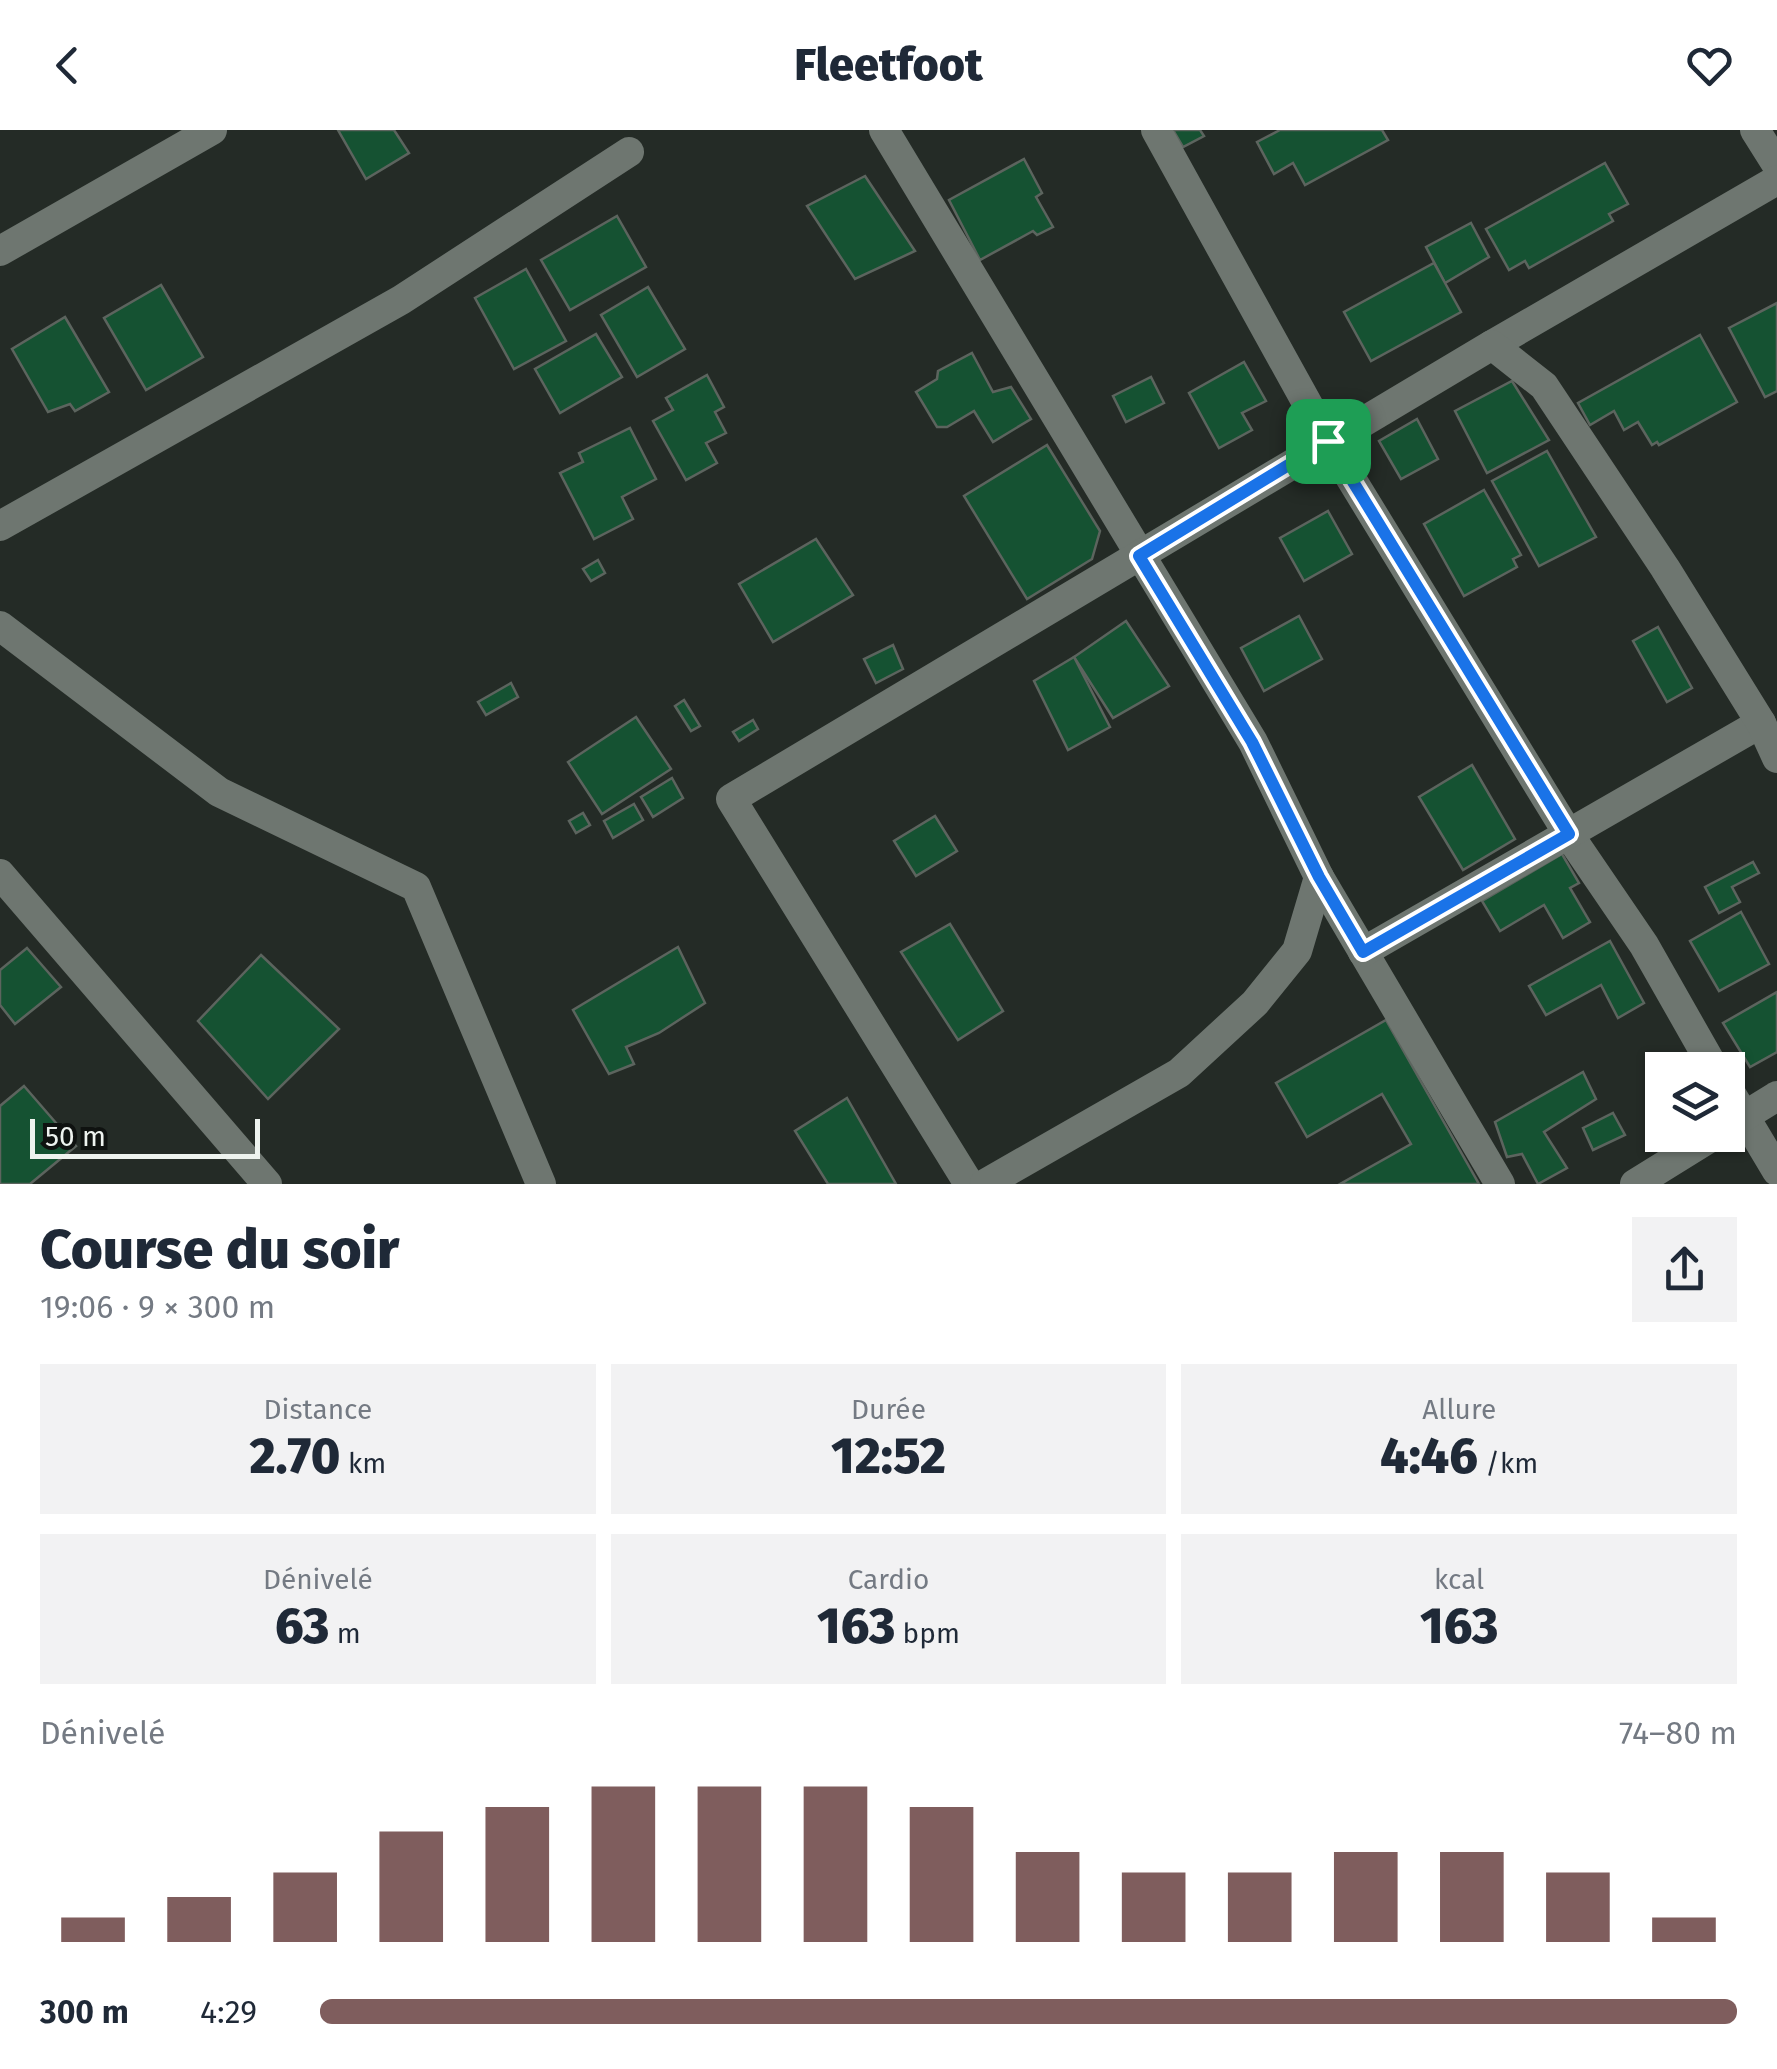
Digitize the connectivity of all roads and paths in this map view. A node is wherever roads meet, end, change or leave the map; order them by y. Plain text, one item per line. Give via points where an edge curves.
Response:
1 (212, 130) edge
2 (884, 130) edge
3 (1156, 130) edge
4 (1755, 130) edge
5 (629, 152) dead end
6 (1777, 165) edge
7 (1777, 180) edge
8 (0, 252) edge
9 (1492, 345) junction
10 (1328, 441) junction
11 (0, 526) edge
12 (1139, 556) junction
13 (0, 626) edge
14 (1761, 723) junction
15 (1777, 758) edge
16 (1569, 834) junction
17 (0, 874) edge
18 (1319, 877) junction
19 (1363, 952) junction
20 (1705, 1052) edge
21 (1777, 1096) edge
22 (1745, 1116) edge
23 (1745, 1132) edge
24 (1687, 1152) edge
25 (1777, 1170) edge
26 (266, 1184) edge
27 (540, 1184) edge
28 (968, 1184) edge
29 (984, 1184) edge
30 (1500, 1184) edge
31 (1635, 1184) edge

1 - 8 street
2 - 12 street
3 - 10 street
4 - 6 street
5 - 11 street via 401,300
7 - 9 street
9 - 10 street
9 - 14 street via 1544,386
10 - 12 street
10 - 16 street
12 - 18 street via 1252,742
12 - 28 street via 731,799
13 - 27 street via 219,792 416,887
14 - 15 street
14 - 16 street
16 - 19 street
16 - 20 street
17 - 26 street
18 - 19 street
18 - 29 street via 1297,951 1255,1003 1179,1073
19 - 30 street
21 - 22 street
23 - 25 street
24 - 31 street

